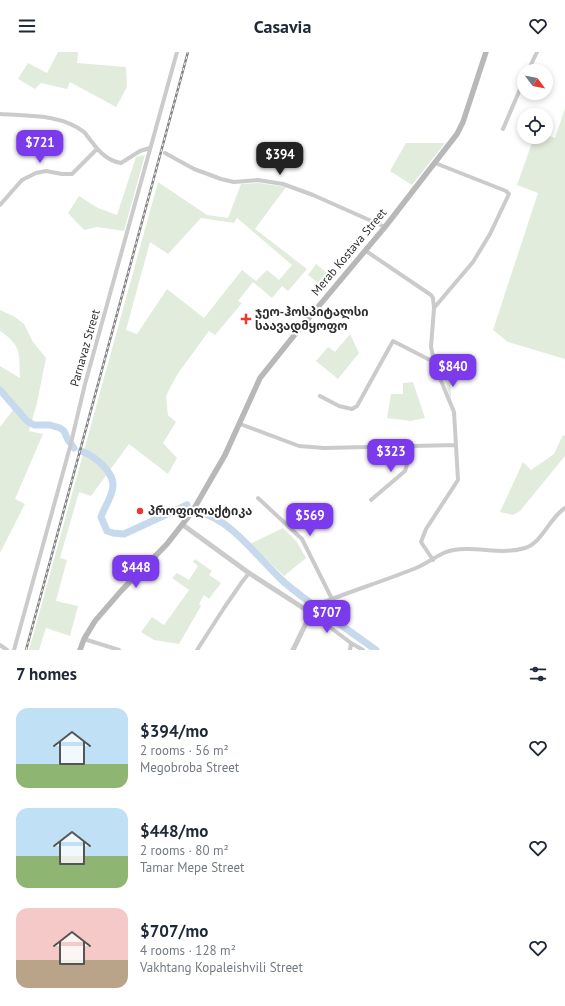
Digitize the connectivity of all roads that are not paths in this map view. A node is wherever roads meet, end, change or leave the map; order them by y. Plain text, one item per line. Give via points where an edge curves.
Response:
1 (177, 52) edge
2 (486, 52) edge
3 (537, 52) edge
4 (531, 64) edge
5 (517, 96) edge
6 (0, 114) edge
7 (503, 129) dead end
8 (150, 148) junction
9 (97, 149) junction
10 (165, 153) dead end
11 (435, 162) junction
12 (0, 205) edge
13 (385, 227) junction
14 (366, 251) junction
15 (434, 308) junction
16 (433, 360) junction
17 (320, 396) dead end
18 (240, 424) junction
19 (456, 445) junction
20 (412, 446) junction
21 (258, 498) dead end
22 (371, 500) dead end
23 (565, 508) edge
24 (183, 525) junction
25 (433, 560) junction
26 (250, 573) junction
27 (332, 599) junction
28 (311, 613) junction
29 (84, 639) junction
30 (351, 643) junction
31 (0, 645) edge
32 (7, 650) edge
33 (14, 650) edge
34 (80, 650) edge
35 (119, 650) edge
36 (197, 650) edge
37 (293, 650) edge
38 (350, 650) edge
39 (363, 650) edge

1 - 8 street, Parnavaz Street
2 - 11 main road, Merab Kostava Street via 463,122
3 - 4 street
5 - 7 street
6 - 9 street via 63,121 85,133
8 - 9 street via 121,163 108,158
8 - 33 street, Parnavaz Street
9 - 12 street via 72,174 46,171 22,180
10 - 13 street via 221,179 283,184 313,194
11 - 13 main road, Merab Kostava Street
11 - 15 street via 506,190 509,194 473,262
13 - 14 main road, Merab Kostava Street
14 - 15 street via 431,295
14 - 18 main road, Merab Kostava Street via 260,378
15 - 16 street via 431,347
16 - 17 street via 393,342 357,406 352,409 339,406
16 - 19 street via 454,412
18 - 20 street via 299,446
18 - 24 main road, Merab Kostava Street via 213,478
19 - 20 street
19 - 25 street via 458,480 426,529 421,542
20 - 22 street via 405,471
21 - 27 street via 302,538
23 - 25 street via 538,540 525,548 463,549 445,553
24 - 26 street
24 - 29 main road, Merab Kostava Street via 121,591
25 - 27 street via 418,568
26 - 28 street
26 - 36 street
27 - 28 street
28 - 30 street
28 - 37 street
29 - 34 main road, Merab Kostava Street
29 - 35 street
30 - 38 street
30 - 39 street
31 - 32 street

